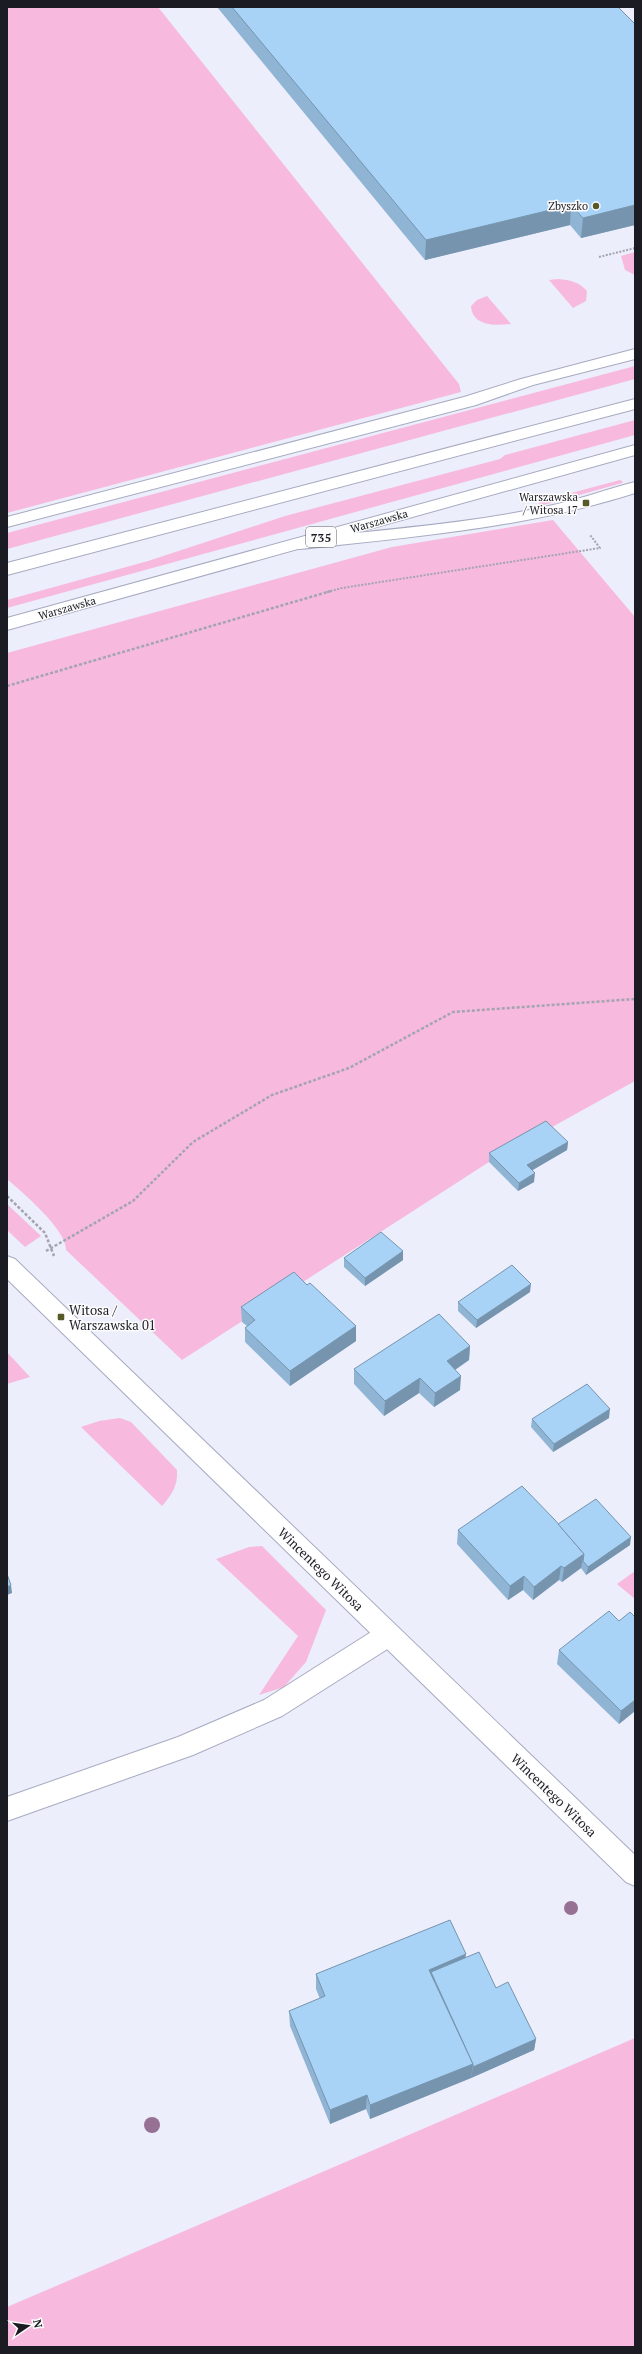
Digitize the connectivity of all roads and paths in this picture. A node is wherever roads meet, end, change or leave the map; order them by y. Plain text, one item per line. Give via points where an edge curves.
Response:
1 (635, 248) edge
2 (599, 256) dead end
3 (635, 354) edge
4 (635, 404) edge
5 (635, 450) edge
6 (635, 487) edge
7 (7, 522) edge
8 (587, 531) dead end
9 (293, 544) junction
10 (7, 569) edge
11 (7, 624) edge
12 (7, 686) edge
13 (635, 999) edge
14 (10, 1268) edge
15 (388, 1635) junction
16 (7, 1809) edge
17 (635, 1873) edge

1 - 2 path
3 - 7 main road via 527,382 470,401
4 - 10 main road
5 - 9 main road, Warszawska / 735
6 - 9 main road via 586,503 527,516
8 - 12 path via 600,548 342,588
9 - 11 main road, Warszawska / 735
13 - 14 path via 453,1012 349,1068 272,1095 193,1142 133,1201
14 - 15 main road, Wincentego Witosa
15 - 16 main road via 273,1708 184,1747
15 - 17 main road, Wincentego Witosa

